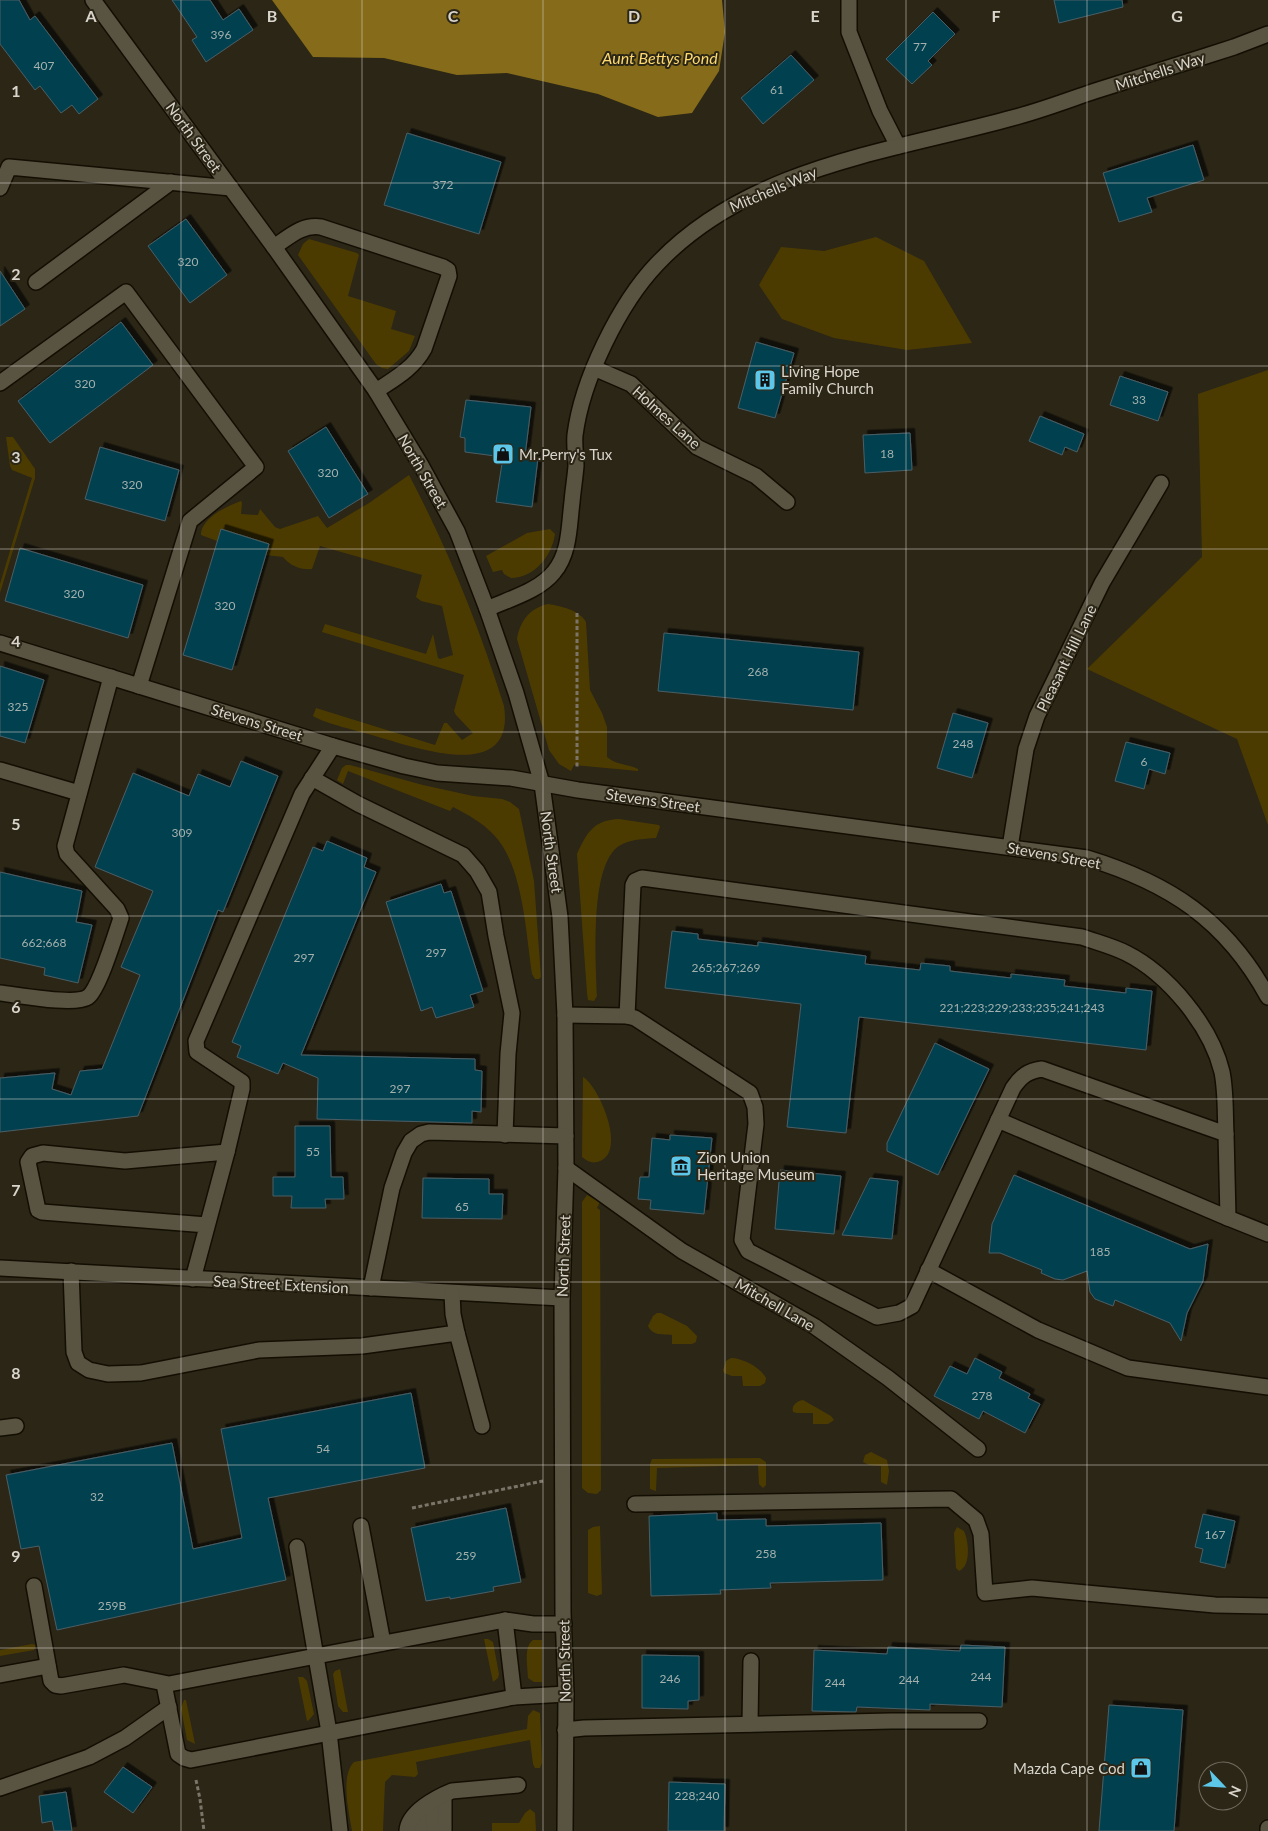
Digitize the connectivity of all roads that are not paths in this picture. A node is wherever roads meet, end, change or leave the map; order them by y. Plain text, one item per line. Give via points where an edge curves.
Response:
1 (93, 0) edge
2 (849, 0) edge
3 (1268, 34) edge
4 (898, 146) junction
5 (5, 166) edge
6 (171, 182) junction
7 (0, 188) edge
8 (231, 188) junction
9 (274, 247) junction
10 (36, 282) dead end
11 (594, 368) junction
12 (0, 383) edge
13 (376, 391) junction
14 (1161, 483) dead end
15 (787, 502) dead end
16 (487, 609) junction
17 (0, 643) edge
18 (111, 677) junction
19 (139, 686) junction
20 (333, 746) junction
21 (0, 770) edge
22 (312, 778) junction
23 (542, 784) junction
24 (79, 793) junction
25 (1010, 847) junction
26 (0, 992) edge
27 (1268, 997) edge
28 (565, 1015) junction
29 (627, 1016) junction
30 (998, 1120) junction
31 (505, 1134) junction
32 (1226, 1134) junction
33 (566, 1136) junction
34 (227, 1152) junction
35 (566, 1168) junction
36 (1228, 1218) junction
37 (207, 1225) junction
38 (1268, 1234) edge
39 (0, 1268) edge
40 (928, 1270) junction
41 (71, 1271) junction
42 (193, 1279) junction
43 (371, 1288) junction
44 (452, 1293) junction
45 (562, 1298) junction
46 (457, 1333) junction
47 (1268, 1387) edge
48 (16, 1426) dead end
49 (482, 1426) dead end
50 (0, 1428) edge
51 (978, 1449) dead end
52 (635, 1504) dead end
53 (361, 1526) dead end
54 (297, 1547) dead end
55 (34, 1586) dead end
56 (1268, 1606) edge
57 (505, 1620) junction
58 (564, 1624) junction
59 (383, 1643) junction
60 (315, 1656) junction
61 (751, 1661) dead end
62 (48, 1666) junction
63 (0, 1675) edge
64 (164, 1684) junction
65 (566, 1694) junction
66 (514, 1697) junction
67 (169, 1707) junction
68 (979, 1720) dead end
69 (750, 1724) junction
70 (565, 1730) junction
71 (328, 1732) junction
72 (518, 1785) dead end
73 (0, 1788) edge
74 (431, 1803) junction
75 (340, 1831) edge
76 (408, 1831) edge
77 (419, 1831) edge
78 (431, 1831) edge
79 (444, 1831) edge
80 (564, 1831) edge

1 - 8 street, North Street
2 - 4 street via 849,32 880,111
3 - 4 street, Mitchells Way via 1012,118
4 - 11 street, Mitchells Way via 772,186 699,226 658,262 642,281 616,321
5 - 6 street
5 - 7 street
6 - 8 street
6 - 10 street
8 - 9 street, North Street
9 - 13 street, North Street
9 - 13 street via 303,227 321,226 448,270 449,276 420,357
11 - 15 street, Holmes Lane via 631,384 697,447 756,476
11 - 16 street, Mitchells Way via 575,437 576,465 564,555 546,580
12 - 19 street via 126,292 256,467 190,521
13 - 16 street, North Street via 457,531
14 - 25 street, Pleasant Hill Lane via 1102,584 1037,716 1026,749
16 - 23 street, North Street
17 - 18 street, Stevens Street
18 - 19 street, Stevens Street
18 - 24 street
19 - 20 street, Stevens Street
20 - 22 street
20 - 23 street, Stevens Street via 437,773 511,778
21 - 24 street
22 - 31 street via 463,855 489,892 512,1013
22 - 34 street via 302,794 196,1041 197,1052 242,1082
23 - 25 street, Stevens Street
23 - 28 street, North Street via 560,917
24 - 26 street via 65,846 67,854 117,909 121,918 96,984 90,996 80,1001
25 - 27 street, Stevens Street via 1087,858 1149,881 1212,923 1237,950
28 - 29 street
28 - 33 street, North Street
29 - 32 street via 632,885 642,878 1082,937 1125,952 1168,984 1190,1009 1202,1026 1222,1073
29 - 40 street via 635,1018 750,1093 756,1124 742,1235 748,1251 877,1316 899,1313 912,1306
30 - 32 street via 1020,1078 1042,1069
30 - 36 street
30 - 40 street
31 - 33 street
31 - 43 street via 429,1132 411,1141 392,1188
32 - 36 street
33 - 35 street, North Street
34 - 37 street
34 - 37 street via 125,1161 43,1153 32,1156 28,1162 38,1210 42,1212
35 - 45 street, North Street
35 - 51 street, Mitchell Lane via 682,1251 814,1326 888,1378
36 - 38 street
37 - 42 street
39 - 41 street, Sea Street Extension
40 - 47 street via 1038,1330 1128,1368
41 - 42 street, Sea Street Extension
41 - 46 street via 74,1352 78,1363 89,1370 108,1374 141,1373 259,1350 362,1346
42 - 43 street, Sea Street Extension
43 - 44 street, Sea Street Extension
44 - 45 street, Sea Street Extension
44 - 46 street
45 - 58 street, North Street
46 - 49 street
48 - 50 street
52 - 56 street via 951,1499 976,1520 981,1534 985,1593 1032,1588 1215,1605
53 - 59 street
54 - 60 street
55 - 62 street
57 - 58 street
57 - 59 street
57 - 66 street
58 - 65 street, North Street
59 - 60 street
60 - 64 street
60 - 71 street
61 - 69 street
62 - 63 street
62 - 64 street via 51,1681 60,1686 124,1675
64 - 67 street
65 - 66 street
65 - 70 street, North Street
66 - 71 street
67 - 71 street via 178,1754 191,1760
67 - 73 street via 125,1738 89,1757
68 - 69 street
69 - 70 street
70 - 80 street, North Street
71 - 75 street
72 - 74 street via 452,1791
74 - 76 street via 409,1821
74 - 77 street
74 - 78 street
74 - 79 street

